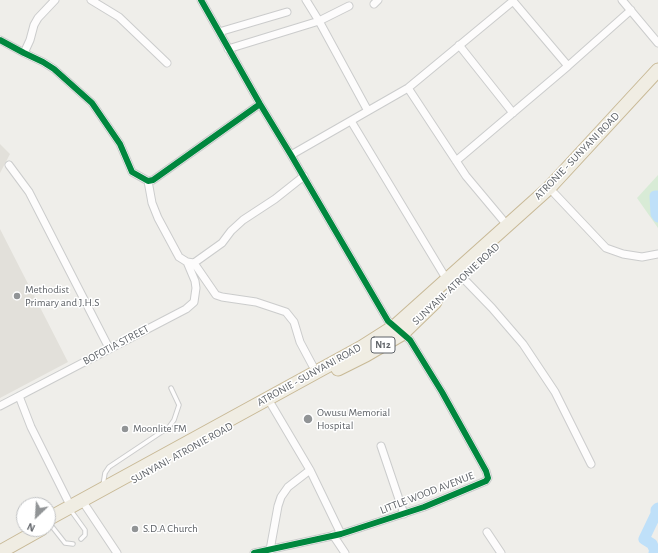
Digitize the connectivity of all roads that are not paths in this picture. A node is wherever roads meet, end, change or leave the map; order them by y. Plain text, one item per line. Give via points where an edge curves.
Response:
1 (55, 0) edge
2 (91, 0) edge
3 (201, 0) edge
4 (306, 0) edge
5 (513, 0) edge
6 (622, 0) edge
7 (349, 6) dead end
8 (631, 10) junction
9 (287, 12) dead end
10 (319, 21) junction
11 (219, 32) junction
12 (0, 40) edge
13 (658, 43) edge
14 (459, 45) junction
15 (228, 49) junction
16 (24, 53) junction
17 (167, 63) dead end
18 (568, 66) junction
19 (658, 70) edge
20 (658, 84) edge
21 (408, 88) junction
22 (260, 104) junction
23 (368, 111) junction
24 (513, 113) junction
25 (351, 121) junction
26 (291, 155) junction
27 (456, 161) junction
28 (9, 166) dead end
29 (304, 176) junction
30 (148, 181) junction
31 (554, 193) junction
32 (507, 225) junction
33 (658, 254) edge
34 (191, 263) junction
35 (462, 277) junction
36 (447, 280) junction
37 (398, 330) junction
38 (109, 348) junction
39 (316, 372) junction
40 (171, 388) dead end
41 (19, 396) junction
42 (271, 404) junction
43 (0, 406) edge
44 (381, 446) dead end
45 (591, 464) dead end
46 (310, 470) junction
47 (102, 490) junction
48 (85, 505) junction
49 (71, 510) junction
50 (404, 514) junction
51 (56, 519) edge
52 (487, 532) dead end
53 (56, 534) edge
54 (337, 535) junction
55 (16, 536) edge
56 (25, 537) edge
57 (81, 539) dead end
58 (0, 544) edge
59 (73, 544) dead end
60 (270, 550) junction
61 (0, 552) edge
62 (117, 553) edge
63 (254, 553) edge
64 (344, 553) edge
65 (501, 553) edge

1 - 16 street via 38,18
2 - 17 street via 118,17
3 - 11 street
4 - 10 street
5 - 14 street
5 - 18 street
6 - 8 street
7 - 10 street
8 - 13 street
8 - 18 street
9 - 11 street
10 - 15 street
10 - 23 street
11 - 15 street
12 - 16 street
14 - 21 street
14 - 24 street
15 - 22 street
16 - 30 street via 54,68 92,103 120,144 132,172
18 - 24 street
19 - 32 highway, ATRONIE - SUNYANI ROAD / N12 via 549,188
20 - 31 highway, SUNYANI- ATRONIE ROAD / N12
21 - 23 street
21 - 27 street
22 - 26 street
22 - 30 street via 153,180
23 - 25 street
24 - 27 street
25 - 26 street
25 - 36 street
26 - 29 street
27 - 32 street
28 - 38 street via 29,192
29 - 34 street via 243,220 222,242
29 - 37 street via 388,321
30 - 34 street via 152,203 161,225 179,257
31 - 33 street via 606,248 642,257
31 - 35 highway, SUNYANI- ATRONIE ROAD / N12
32 - 36 highway, ATRONIE - SUNYANI ROAD / N12
34 - 38 street, BOFOTIA STREET via 195,282 194,302 186,309
34 - 39 street via 216,295 256,302 286,312 294,322 300,342
35 - 37 highway, SUNYANI- ATRONIE ROAD / N12
35 - 45 street via 523,344 555,392
36 - 37 highway, ATRONIE - SUNYANI ROAD / N12
37 - 39 highway, ATRONIE - SUNYANI ROAD / N12 via 362,346
37 - 42 highway, SUNYANI- ATRONIE ROAD / N12 via 366,355
37 - 50 street, LITTLE WOOD AVENUE via 410,340 442,392 488,478 486,482
38 - 41 street, BOFOTIA STREET
39 - 47 highway, ATRONIE - SUNYANI ROAD / N12
40 - 47 lane via 179,405 174,420 168,427 109,467 105,473
41 - 43 street, BOFOTIA STREET
41 - 49 street
42 - 46 street
42 - 48 highway, SUNYANI- ATRONIE ROAD / N12
44 - 50 street
46 - 54 street
46 - 60 street via 288,487 281,497
47 - 49 highway, ATRONIE - SUNYANI ROAD / N12
48 - 49 highway, SUNYANI- ATRONIE ROAD / N12
48 - 62 street
49 - 51 highway, ATRONIE - SUNYANI ROAD / N12
49 - 57 lane via 85,530
50 - 54 street, LITTLE WOOD AVENUE
52 - 65 street
53 - 59 lane via 65,543
54 - 60 street, LITTLE WOOD AVENUE
54 - 64 street
55 - 58 highway
56 - 61 highway, N12
60 - 63 street, LITTLE WOOD AVENUE

